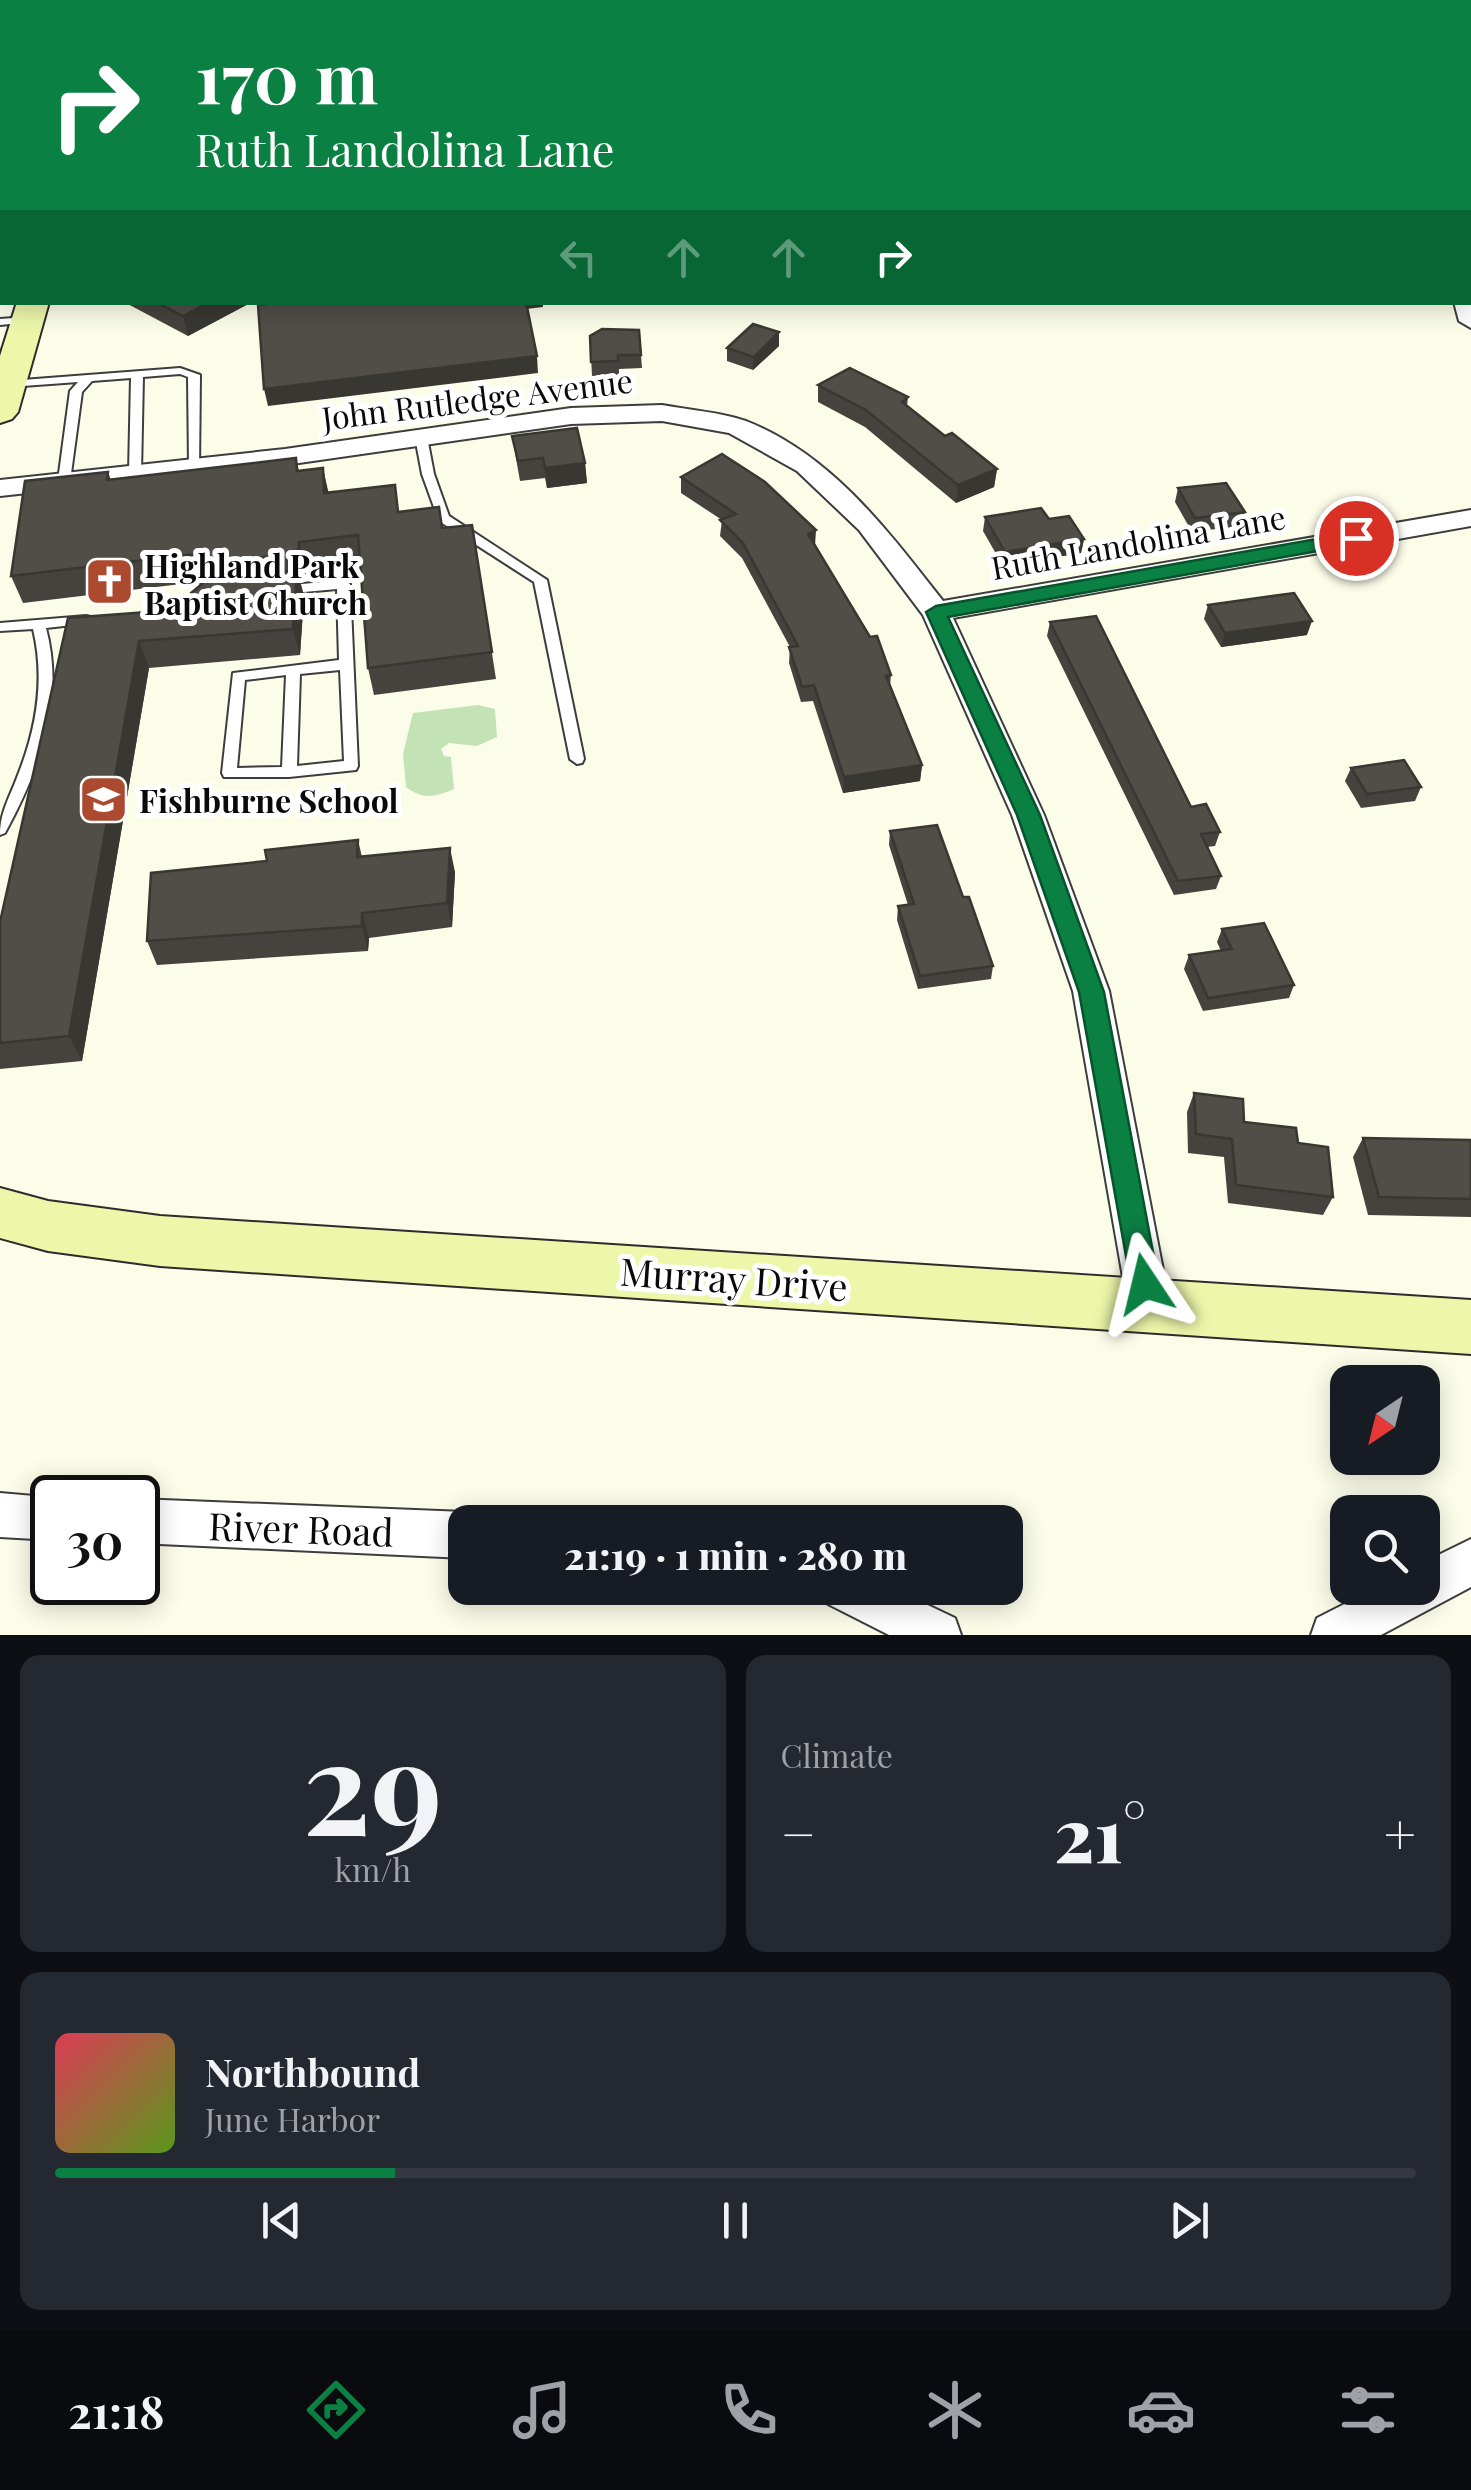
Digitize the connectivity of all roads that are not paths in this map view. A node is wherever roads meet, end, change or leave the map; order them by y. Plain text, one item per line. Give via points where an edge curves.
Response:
1 (20, 315) edge
2 (137, 374) junction
3 (89, 378) junction
4 (4, 398) edge
5 (421, 436) junction
6 (196, 466) junction
7 (134, 473) junction
8 (64, 481) junction
9 (0, 488) edge
10 (1471, 518) edge
11 (268, 592) edge
12 (936, 612) junction
13 (109, 619) edge
14 (38, 624) junction
15 (0, 627) edge
16 (348, 664) junction
17 (293, 670) junction
18 (577, 760) dead end
19 (288, 772) junction
20 (0, 829) edge
21 (0, 1213) edge
22 (1149, 1306) junction
23 (1471, 1327) edge
24 (0, 1515) edge
25 (30, 1517) edge
26 (160, 1522) edge
27 (448, 1534) edge
28 (1471, 1562) edge
29 (878, 1605) edge
30 (938, 1635) edge
31 (1334, 1635) edge

1 - 4 street
2 - 3 lane
2 - 6 lane via 194,375
2 - 7 lane
3 - 4 lane
3 - 8 lane via 76,391
5 - 6 street, John Rutledge Avenue
5 - 12 street, John Rutledge Avenue via 570,416 662,413 738,428 806,465 869,524
5 - 18 lane via 443,518 540,580
6 - 7 street, John Rutledge Avenue
7 - 8 street, John Rutledge Avenue
8 - 9 street, John Rutledge Avenue
10 - 12 street, Ruth Landolina Lane
11 - 16 lane via 344,584
12 - 22 street, John Rutledge Avenue via 1028,815 1091,992
13 - 14 lane
14 - 15 lane
14 - 20 lane via 48,652 43,710 27,781
16 - 17 lane
16 - 19 lane via 352,766
17 - 19 lane
17 - 19 lane via 238,676 230,773
21 - 22 street, Murray Drive via 160,1240
22 - 23 street, Murray Drive
24 - 25 street
26 - 27 street, River Road
28 - 31 street
29 - 30 street

